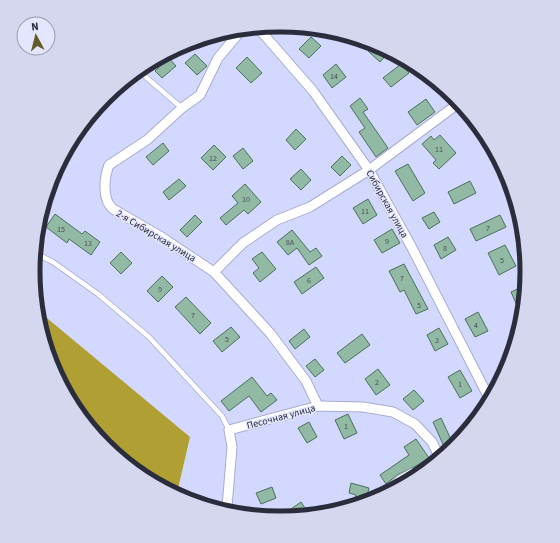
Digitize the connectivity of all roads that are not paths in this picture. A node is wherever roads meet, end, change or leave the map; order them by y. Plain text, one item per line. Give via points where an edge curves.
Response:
1 (263, 33) edge
2 (236, 36) edge
3 (142, 75) edge
4 (454, 107) edge
5 (182, 108) junction
6 (369, 170) junction
7 (41, 256) edge
8 (214, 272) junction
9 (486, 392) edge
10 (318, 406) junction
11 (229, 430) junction
12 (437, 453) edge
13 (227, 505) edge

1 - 6 street, Сибирская улица via 313,91
2 - 5 street, 2-я Сибирская улица via 218,58 200,95
3 - 5 lane
4 - 6 street
5 - 8 street, 2-я Сибирская улица via 147,140 109,165 105,183 107,201 108,206
6 - 8 street via 310,208 277,220 243,243
6 - 9 street, Сибирская улица
7 - 11 lane via 98,294 149,337 222,416
8 - 10 street, 2-я Сибирская улица via 270,333 306,381
10 - 11 street, Песочная улица
10 - 12 street, Песочная улица via 363,407 393,412 415,424 432,442
11 - 13 street via 232,447

